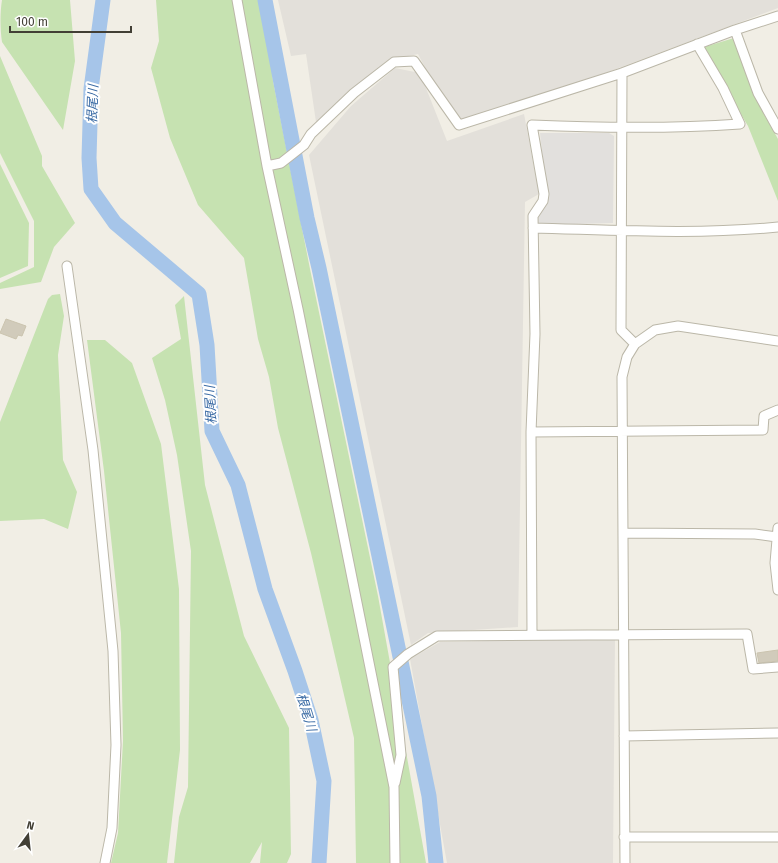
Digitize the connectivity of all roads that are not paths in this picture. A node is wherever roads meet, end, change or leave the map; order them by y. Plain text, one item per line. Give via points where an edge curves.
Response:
1 (238, 0) edge
2 (778, 16) edge
3 (735, 30) junction
4 (697, 44) junction
5 (622, 73) junction
6 (621, 129) junction
7 (778, 129) edge
8 (267, 166) junction
9 (778, 227) edge
10 (533, 228) junction
11 (621, 230) junction
12 (68, 266) dead end
13 (778, 341) edge
14 (634, 344) junction
15 (778, 410) edge
16 (622, 431) junction
17 (531, 432) junction
18 (778, 532) edge
19 (624, 533) junction
20 (778, 590) edge
21 (622, 634) junction
22 (532, 635) junction
23 (778, 667) edge
24 (778, 733) edge
25 (624, 736) junction
26 (394, 787) junction
27 (778, 837) edge
28 (624, 838) junction
29 (105, 863) edge
30 (395, 863) edge
31 (625, 863) edge

1 - 8 street
2 - 3 street
3 - 4 street
3 - 7 street via 758,93
4 - 5 street
4 - 6 street via 723,88 740,124
5 - 6 street
5 - 8 street via 459,125 414,61 394,62 354,93 311,134 304,145 281,163
6 - 10 street via 532,125 544,194 533,216
6 - 11 street
8 - 26 street
9 - 11 street via 737,231
10 - 11 street
10 - 17 street via 535,334
11 - 14 street via 621,330
12 - 29 street via 93,450 113,651 116,745 112,828
13 - 14 street via 678,326 655,330
14 - 16 street via 627,357 622,377
15 - 16 street via 764,416 763,430
16 - 17 street
16 - 19 street
17 - 22 street
18 - 19 street
18 - 20 street
19 - 21 street
21 - 22 street
21 - 23 street via 747,634 753,669
21 - 25 street
22 - 26 street via 437,636 396,663 393,667 401,755
24 - 25 street
25 - 28 street
26 - 30 street
27 - 28 street
28 - 31 street

